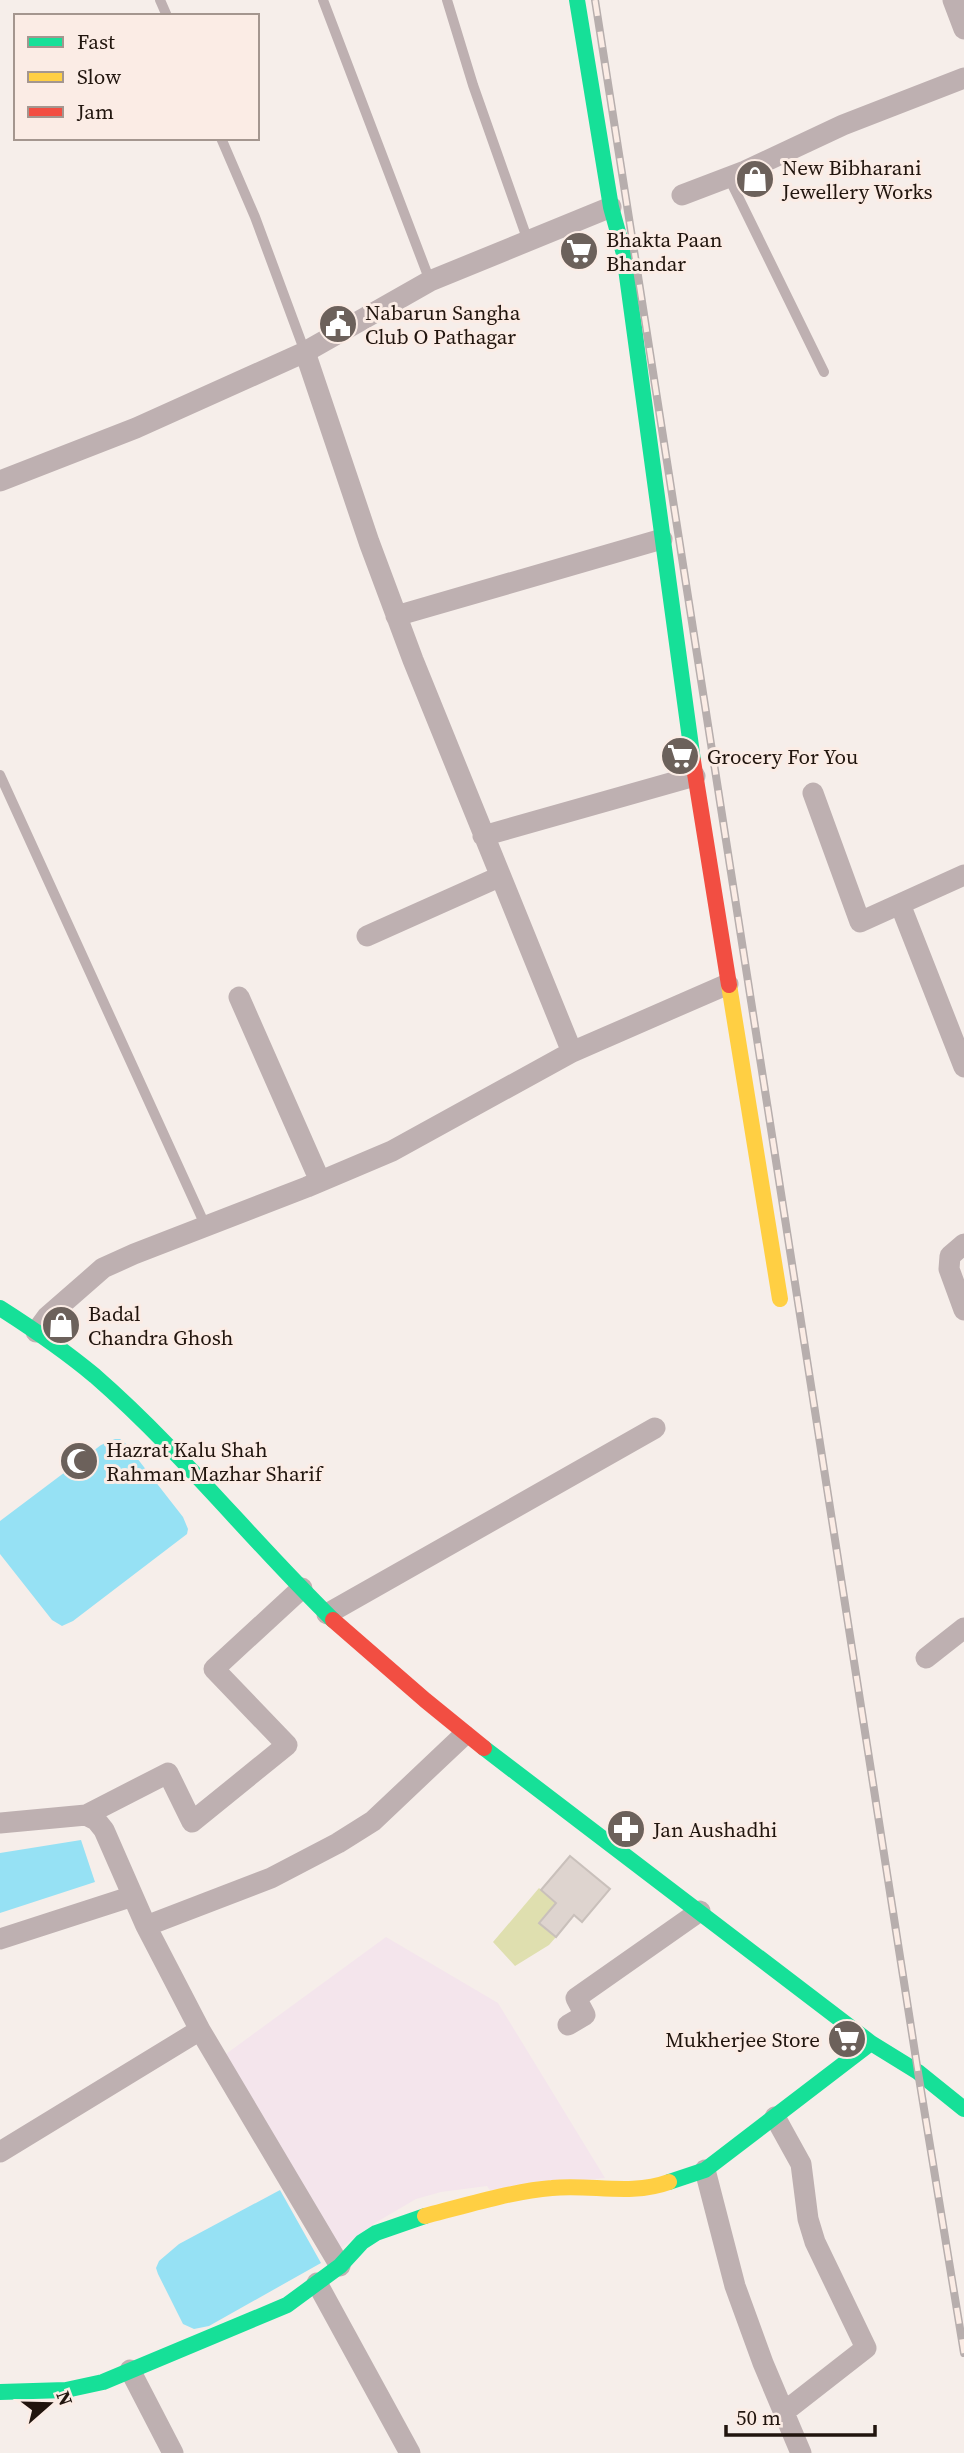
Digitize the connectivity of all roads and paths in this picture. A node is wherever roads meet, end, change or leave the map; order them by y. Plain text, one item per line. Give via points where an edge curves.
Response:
1 (323, 0) edge
2 (447, 0) edge
3 (577, 0) edge
4 (953, 0) edge
5 (964, 30) edge
6 (964, 78) edge
7 (221, 140) edge
8 (729, 178) junction
9 (682, 195) dead end
10 (611, 207) junction
11 (528, 241) junction
12 (430, 281) junction
13 (305, 352) junction
14 (824, 372) dead end
15 (0, 481) edge
16 (662, 539) junction
17 (396, 616) junction
18 (0, 775) edge
19 (695, 776) junction
20 (813, 793) dead end
21 (483, 836) junction
22 (964, 875) edge
23 (499, 877) junction
24 (900, 904) junction
25 (367, 936) dead end
26 (728, 984) junction
27 (239, 997) dead end
28 (572, 1052) junction
29 (964, 1067) edge
30 (320, 1181) junction
31 (206, 1227) junction
32 (964, 1244) edge
33 (780, 1299) dead end
34 (964, 1310) edge
35 (5, 1318) edge
36 (36, 1332) junction
37 (655, 1428) dead end
38 (302, 1588) junction
39 (327, 1614) junction
40 (964, 1628) edge
41 (926, 1658) dead end
42 (464, 1735) junction
43 (86, 1815) junction
44 (0, 1823) edge
45 (133, 1896) junction
46 (700, 1911) junction
47 (146, 1926) junction
48 (0, 1939) edge
49 (568, 2025) dead end
50 (200, 2030) junction
51 (871, 2043) junction
52 (964, 2109) edge
53 (775, 2117) junction
54 (0, 2152) edge
55 (705, 2170) junction
56 (340, 2266) junction
57 (317, 2283) junction
58 (130, 2370) junction
59 (0, 2392) edge
60 (784, 2412) junction
61 (173, 2453) edge
62 (410, 2453) edge
63 (802, 2453) edge

1 - 12 lane
2 - 11 lane
3 - 10 street
4 - 5 street
6 - 8 street via 843,125
7 - 13 lane
8 - 9 street
8 - 14 lane
10 - 11 street
10 - 16 street via 624,254
11 - 12 street
12 - 13 street
13 - 15 street via 136,428
13 - 17 street
16 - 17 street
16 - 19 street
17 - 21 street
18 - 31 lane
19 - 21 street
19 - 26 street
20 - 24 street via 860,922
21 - 23 street
22 - 24 street
23 - 25 street
23 - 28 street
24 - 29 street
26 - 28 street
26 - 33 street
27 - 30 street
28 - 30 street via 392,1151
30 - 31 street
31 - 36 street via 103,1268
32 - 34 street via 950,1256 949,1269
35 - 36 street
36 - 38 street via 91,1372 142,1419
37 - 39 street
38 - 39 street
38 - 43 street via 214,1669 287,1745 192,1822 168,1773
39 - 42 street
40 - 41 street
42 - 46 street
42 - 47 street via 373,1821 338,1843 271,1878
43 - 44 street
43 - 45 street via 104,1830
45 - 47 street
45 - 48 street
46 - 49 street via 576,1998 585,2015
46 - 51 street
47 - 50 street
50 - 54 street
50 - 56 street
51 - 52 street via 918,2072
51 - 53 street
53 - 55 street
53 - 60 street via 801,2164 815,2242 866,2348
55 - 56 street via 653,2188 561,2187 458,2207 376,2233
55 - 60 street via 735,2286
56 - 57 street
57 - 58 street via 287,2305
57 - 62 street
58 - 59 street via 79,2388
58 - 61 street
60 - 63 street

